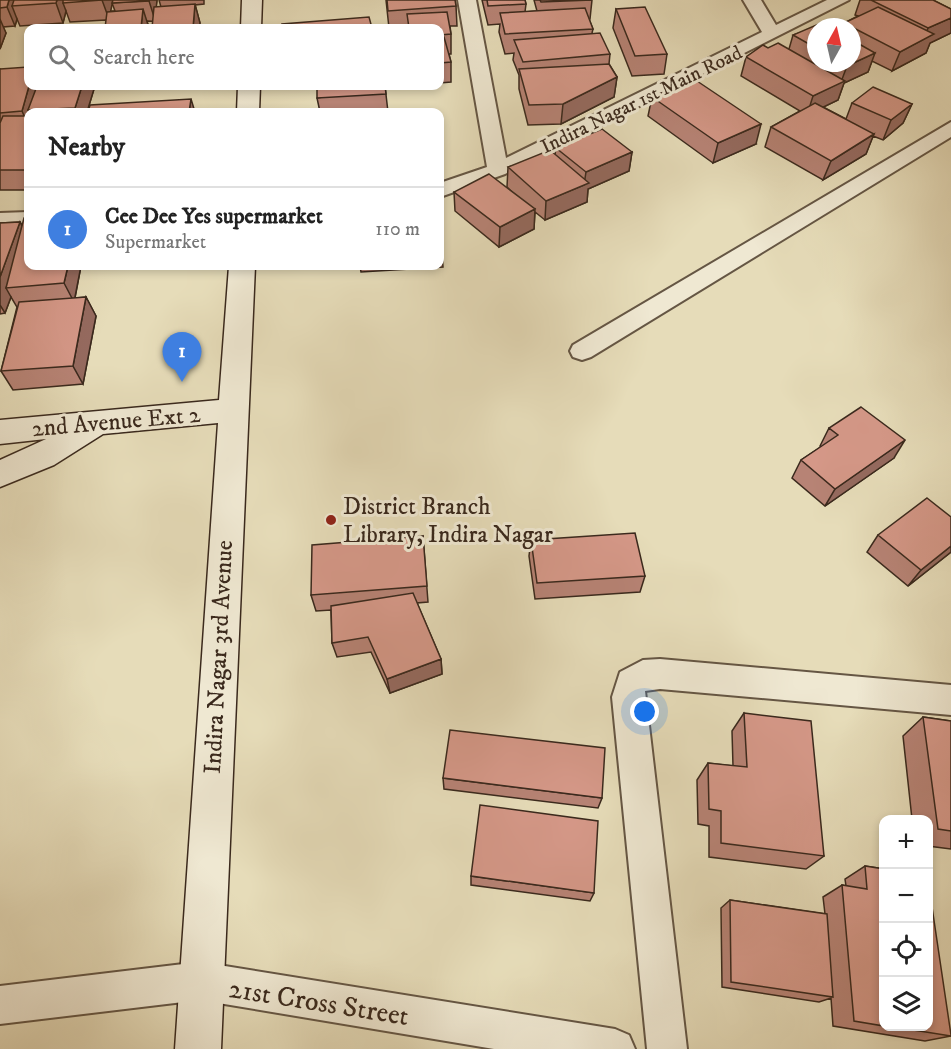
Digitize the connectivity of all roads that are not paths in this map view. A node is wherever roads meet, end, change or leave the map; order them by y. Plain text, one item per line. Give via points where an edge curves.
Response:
1 (252, 0) edge
2 (468, 0) edge
3 (752, 0) edge
4 (840, 0) edge
5 (251, 24) edge
6 (772, 33) junction
7 (249, 90) edge
8 (248, 108) edge
9 (951, 128) edge
10 (498, 170) junction
11 (444, 189) edge
12 (24, 219) edge
13 (0, 220) edge
14 (242, 270) edge
15 (582, 351) dead end
16 (232, 410) junction
17 (100, 423) junction
18 (0, 432) edge
19 (0, 474) edge
20 (951, 700) edge
21 (200, 981) junction
22 (0, 1005) edge
23 (198, 1049) edge
24 (615, 1049) edge
25 (667, 1049) edge

1 - 5 street
2 - 10 street
3 - 6 street
4 - 6 street, Indira Nagar 1st Main Road
6 - 10 street, Indira Nagar 1st Main Road
7 - 8 street
9 - 15 street
10 - 11 street, Indira Nagar 1st Main Road
12 - 13 street
14 - 16 street, Indira Nagar 3rd Avenue
16 - 17 street, 2nd Avenue Ext 2
16 - 21 street, Indira Nagar 3rd Avenue
17 - 18 street, 2nd Avenue Ext 2
17 - 19 street via 43,456
20 - 25 street via 660,674 643,675 631,682 628,697
21 - 22 street, 21st Cross Street
21 - 23 street, Indira Nagar 3rd Avenue
21 - 24 street, 21st Cross Street

